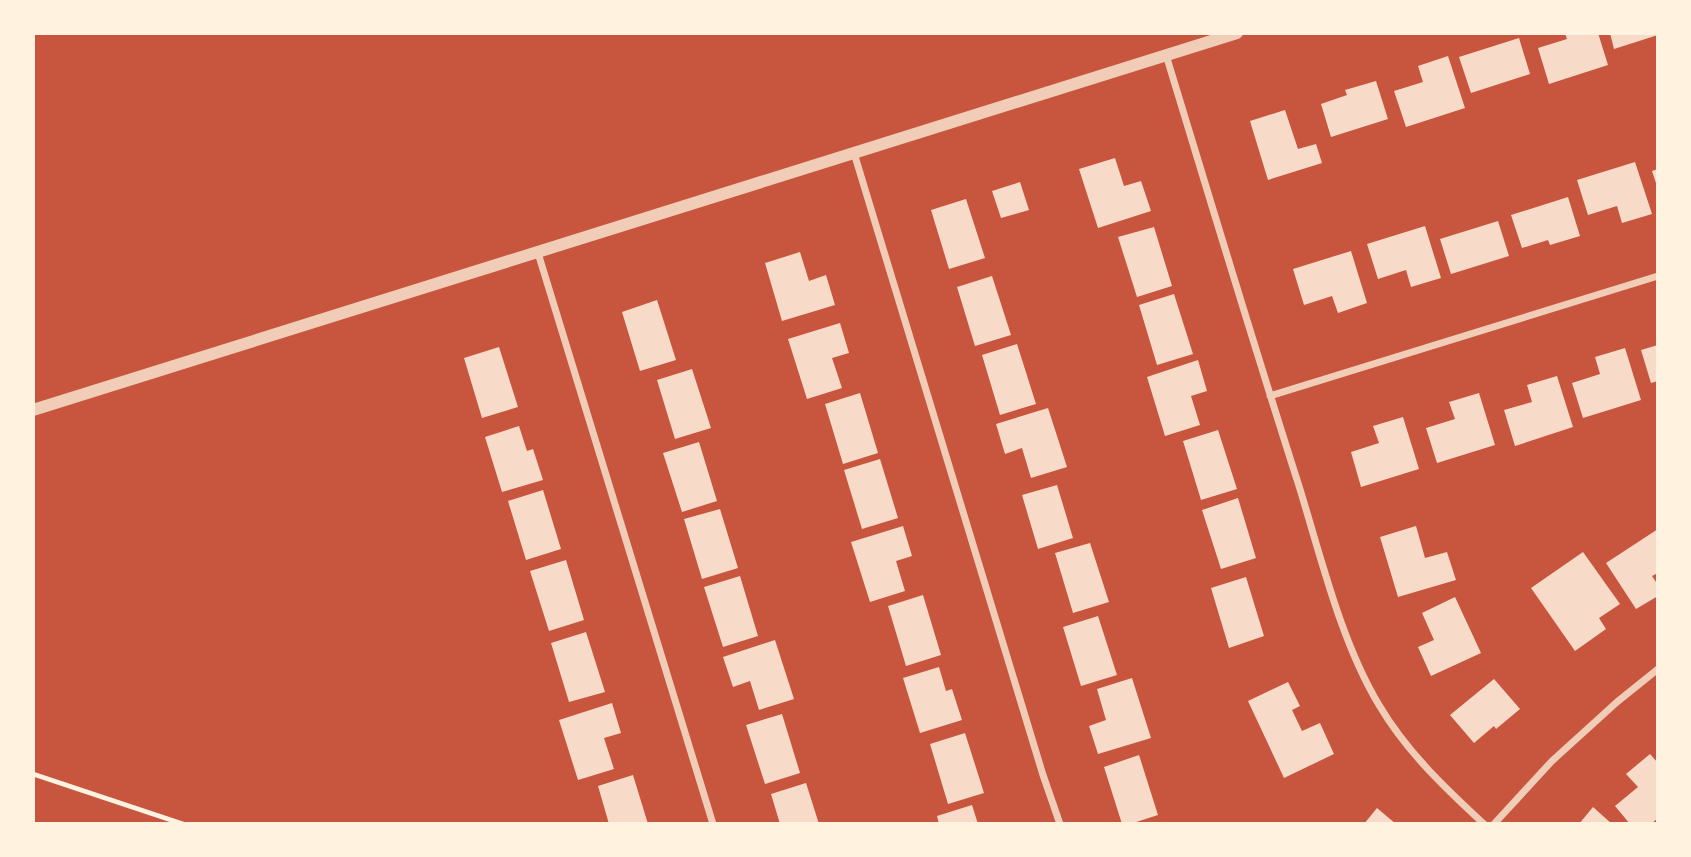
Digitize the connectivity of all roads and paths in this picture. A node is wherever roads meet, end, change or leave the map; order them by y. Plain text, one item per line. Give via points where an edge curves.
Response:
1 (1237, 33) edge
2 (1166, 55) junction
3 (854, 153) junction
4 (538, 253) junction
5 (1658, 276) edge
6 (1270, 396) junction
7 (33, 410) edge
8 (1658, 669) edge
9 (33, 774) edge
10 (183, 824) edge
11 (713, 824) edge
12 (1060, 824) edge
13 (1484, 824) edge
14 (1494, 824) edge

1 - 2 street
2 - 3 street
2 - 6 street
3 - 4 street
3 - 12 street
4 - 7 street
4 - 11 street
5 - 6 street
6 - 13 street via 1341,622 1360,668 1402,738
8 - 14 street via 1552,761
9 - 10 path

